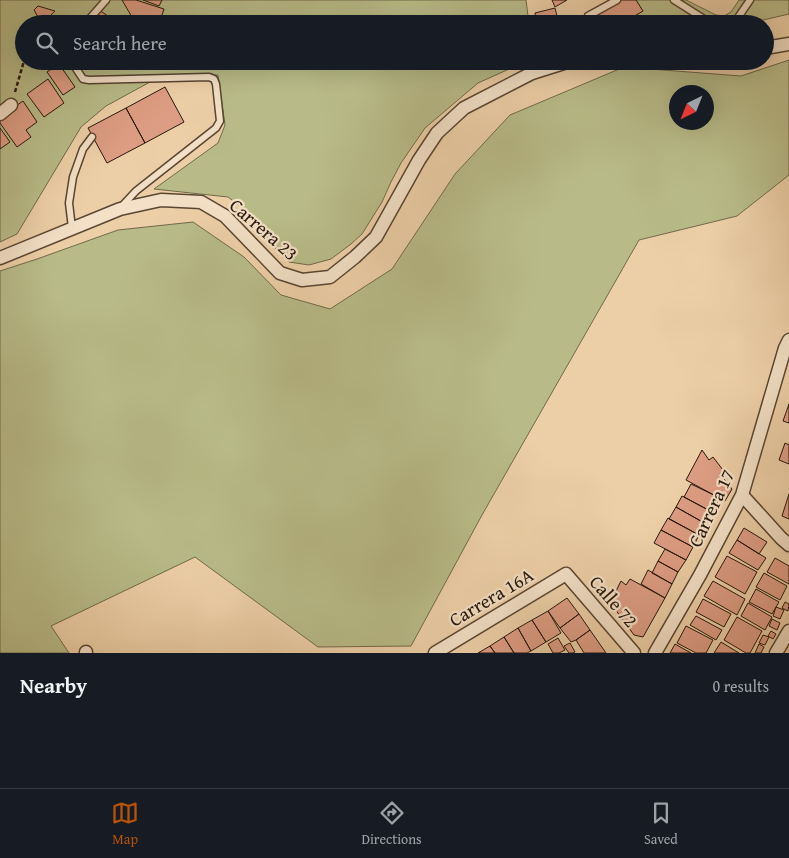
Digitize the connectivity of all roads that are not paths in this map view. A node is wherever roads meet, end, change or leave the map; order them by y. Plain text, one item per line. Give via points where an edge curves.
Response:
1 (106, 0) edge
2 (617, 0) edge
3 (674, 0) edge
4 (750, 0) edge
5 (93, 15) edge
6 (590, 15) edge
7 (698, 15) edge
8 (740, 15) edge
9 (789, 44) edge
10 (774, 46) edge
11 (77, 70) edge
12 (539, 70) edge
13 (11, 105) road end
14 (0, 114) edge
15 (92, 137) dead end
16 (120, 209) junction
17 (72, 228) junction
18 (0, 258) edge
19 (789, 340) edge
20 (742, 495) junction
21 (789, 545) edge
22 (566, 574) joint
23 (789, 631) edge
24 (435, 653) edge
25 (634, 653) edge
26 (655, 653) edge
27 (776, 653) edge

1 - 5 lane
2 - 6 lane
3 - 7 lane
4 - 8 lane
9 - 10 street
11 - 16 lane via 83,79 89,80 209,77 216,84 220,121 216,128 136,190
12 - 16 street, Carrera 23 via 464,108 436,133 376,238 330,277 302,280 280,273 225,216 201,202 161,200
13 - 14 street
15 - 17 lane via 83,149 73,176 69,203
16 - 17 street, Carrera 23
17 - 18 street, Carrera 23
19 - 20 street, Carrera 17
20 - 21 street
20 - 26 street, Carrera 17
22 - 24 street, Carrera 16A
22 - 25 street, Calle 72
23 - 27 street

